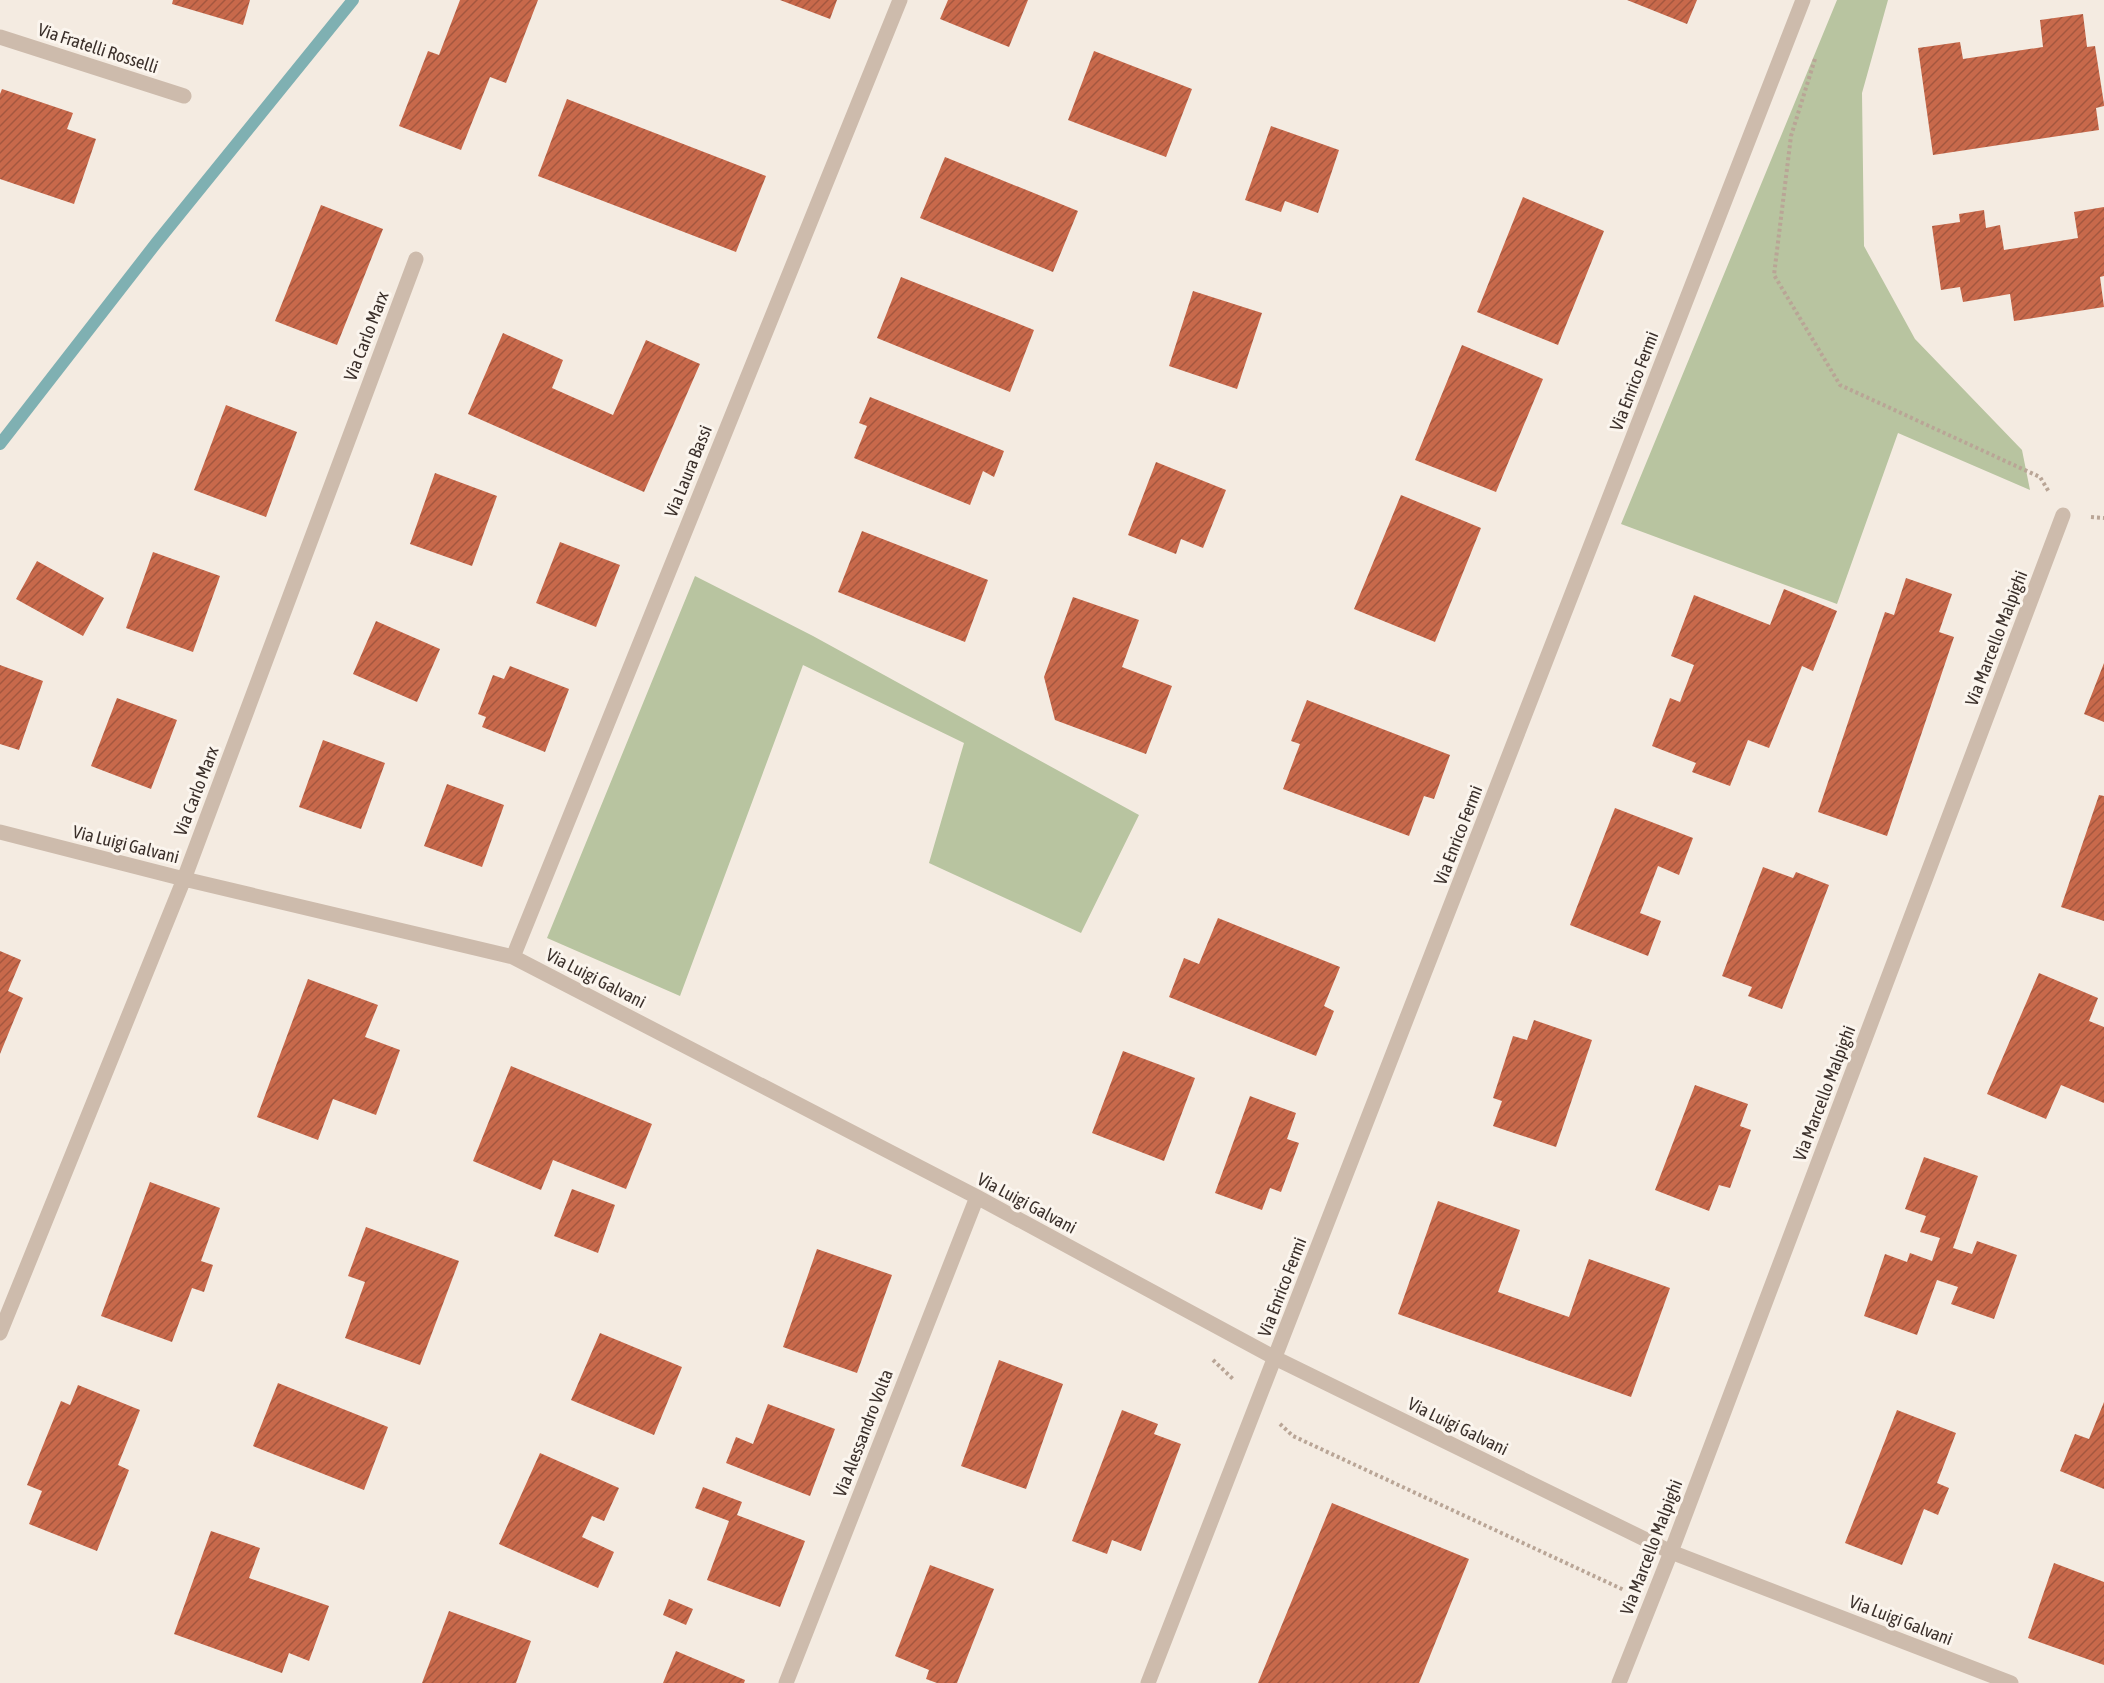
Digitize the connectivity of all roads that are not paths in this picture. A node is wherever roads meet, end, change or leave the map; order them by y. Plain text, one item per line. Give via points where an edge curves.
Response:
1 (900, 0) edge
2 (1803, 0) edge
3 (0, 37) edge
4 (184, 96) dead end
5 (416, 259) dead end
6 (2063, 516) road end
7 (0, 832) edge
8 (184, 879) junction
9 (513, 957) junction
10 (976, 1197) junction
11 (0, 1332) edge
12 (1275, 1358) junction
13 (1671, 1552) junction
14 (786, 1683) edge
15 (1149, 1683) edge
16 (1619, 1683) edge
17 (2011, 1683) edge

1 - 9 street, Via Laura Bassi
2 - 12 street, Via Enrico Fermi
3 - 4 street, Via Fratelli Rosselli
5 - 8 street, Via Carlo Marx
6 - 13 street, Via Marcello Malpighi
7 - 8 street, Via Luigi Galvani
8 - 9 street, Via Luigi Galvani
8 - 11 street, Via Carlo Marx
9 - 10 street, Via Luigi Galvani
10 - 12 street, Via Luigi Galvani
10 - 14 street, Via Alessandro Volta
12 - 13 street, Via Luigi Galvani
12 - 15 street, Via Enrico Fermi
13 - 16 street, Via Marcello Malpighi
13 - 17 street, Via Luigi Galvani

